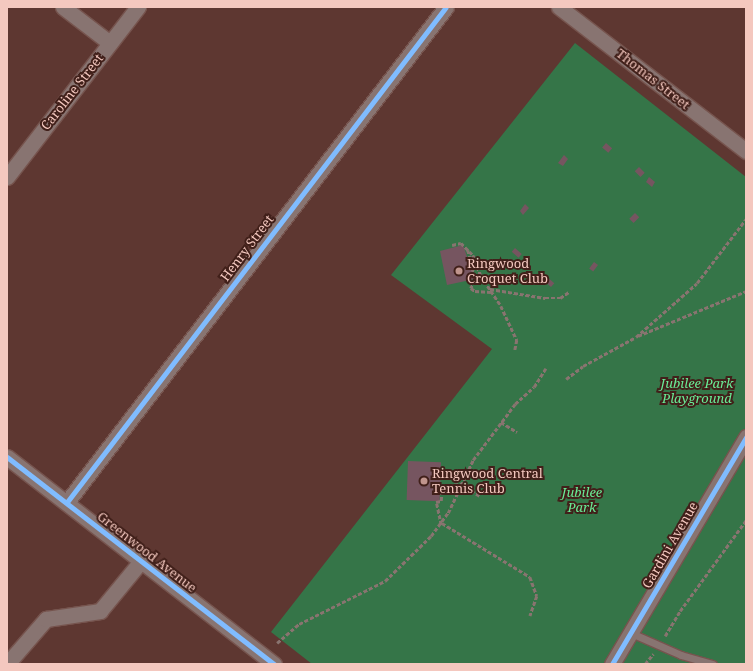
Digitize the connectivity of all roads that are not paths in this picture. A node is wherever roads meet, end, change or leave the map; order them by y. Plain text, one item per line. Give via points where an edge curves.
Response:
1 (63, 7) edge
2 (138, 7) edge
3 (446, 7) edge
4 (559, 7) edge
5 (110, 43) junction
6 (746, 151) edge
7 (7, 177) edge
8 (746, 437) edge
9 (7, 457) edge
10 (67, 502) junction
11 (141, 561) junction
12 (631, 633) junction
13 (7, 664) edge
14 (274, 664) edge
15 (612, 664) edge
16 (713, 664) edge

1 - 5 street
2 - 5 street, Caroline Street
3 - 10 street, Henry Street
4 - 6 street, Thomas Street
5 - 7 street, Caroline Street
8 - 12 street, Gardini Avenue
9 - 10 street, Greenwood Avenue
10 - 11 street, Greenwood Avenue
11 - 13 street via 100,611 46,619
11 - 14 street, Greenwood Avenue
12 - 15 street, Gardini Avenue
12 - 16 lane

